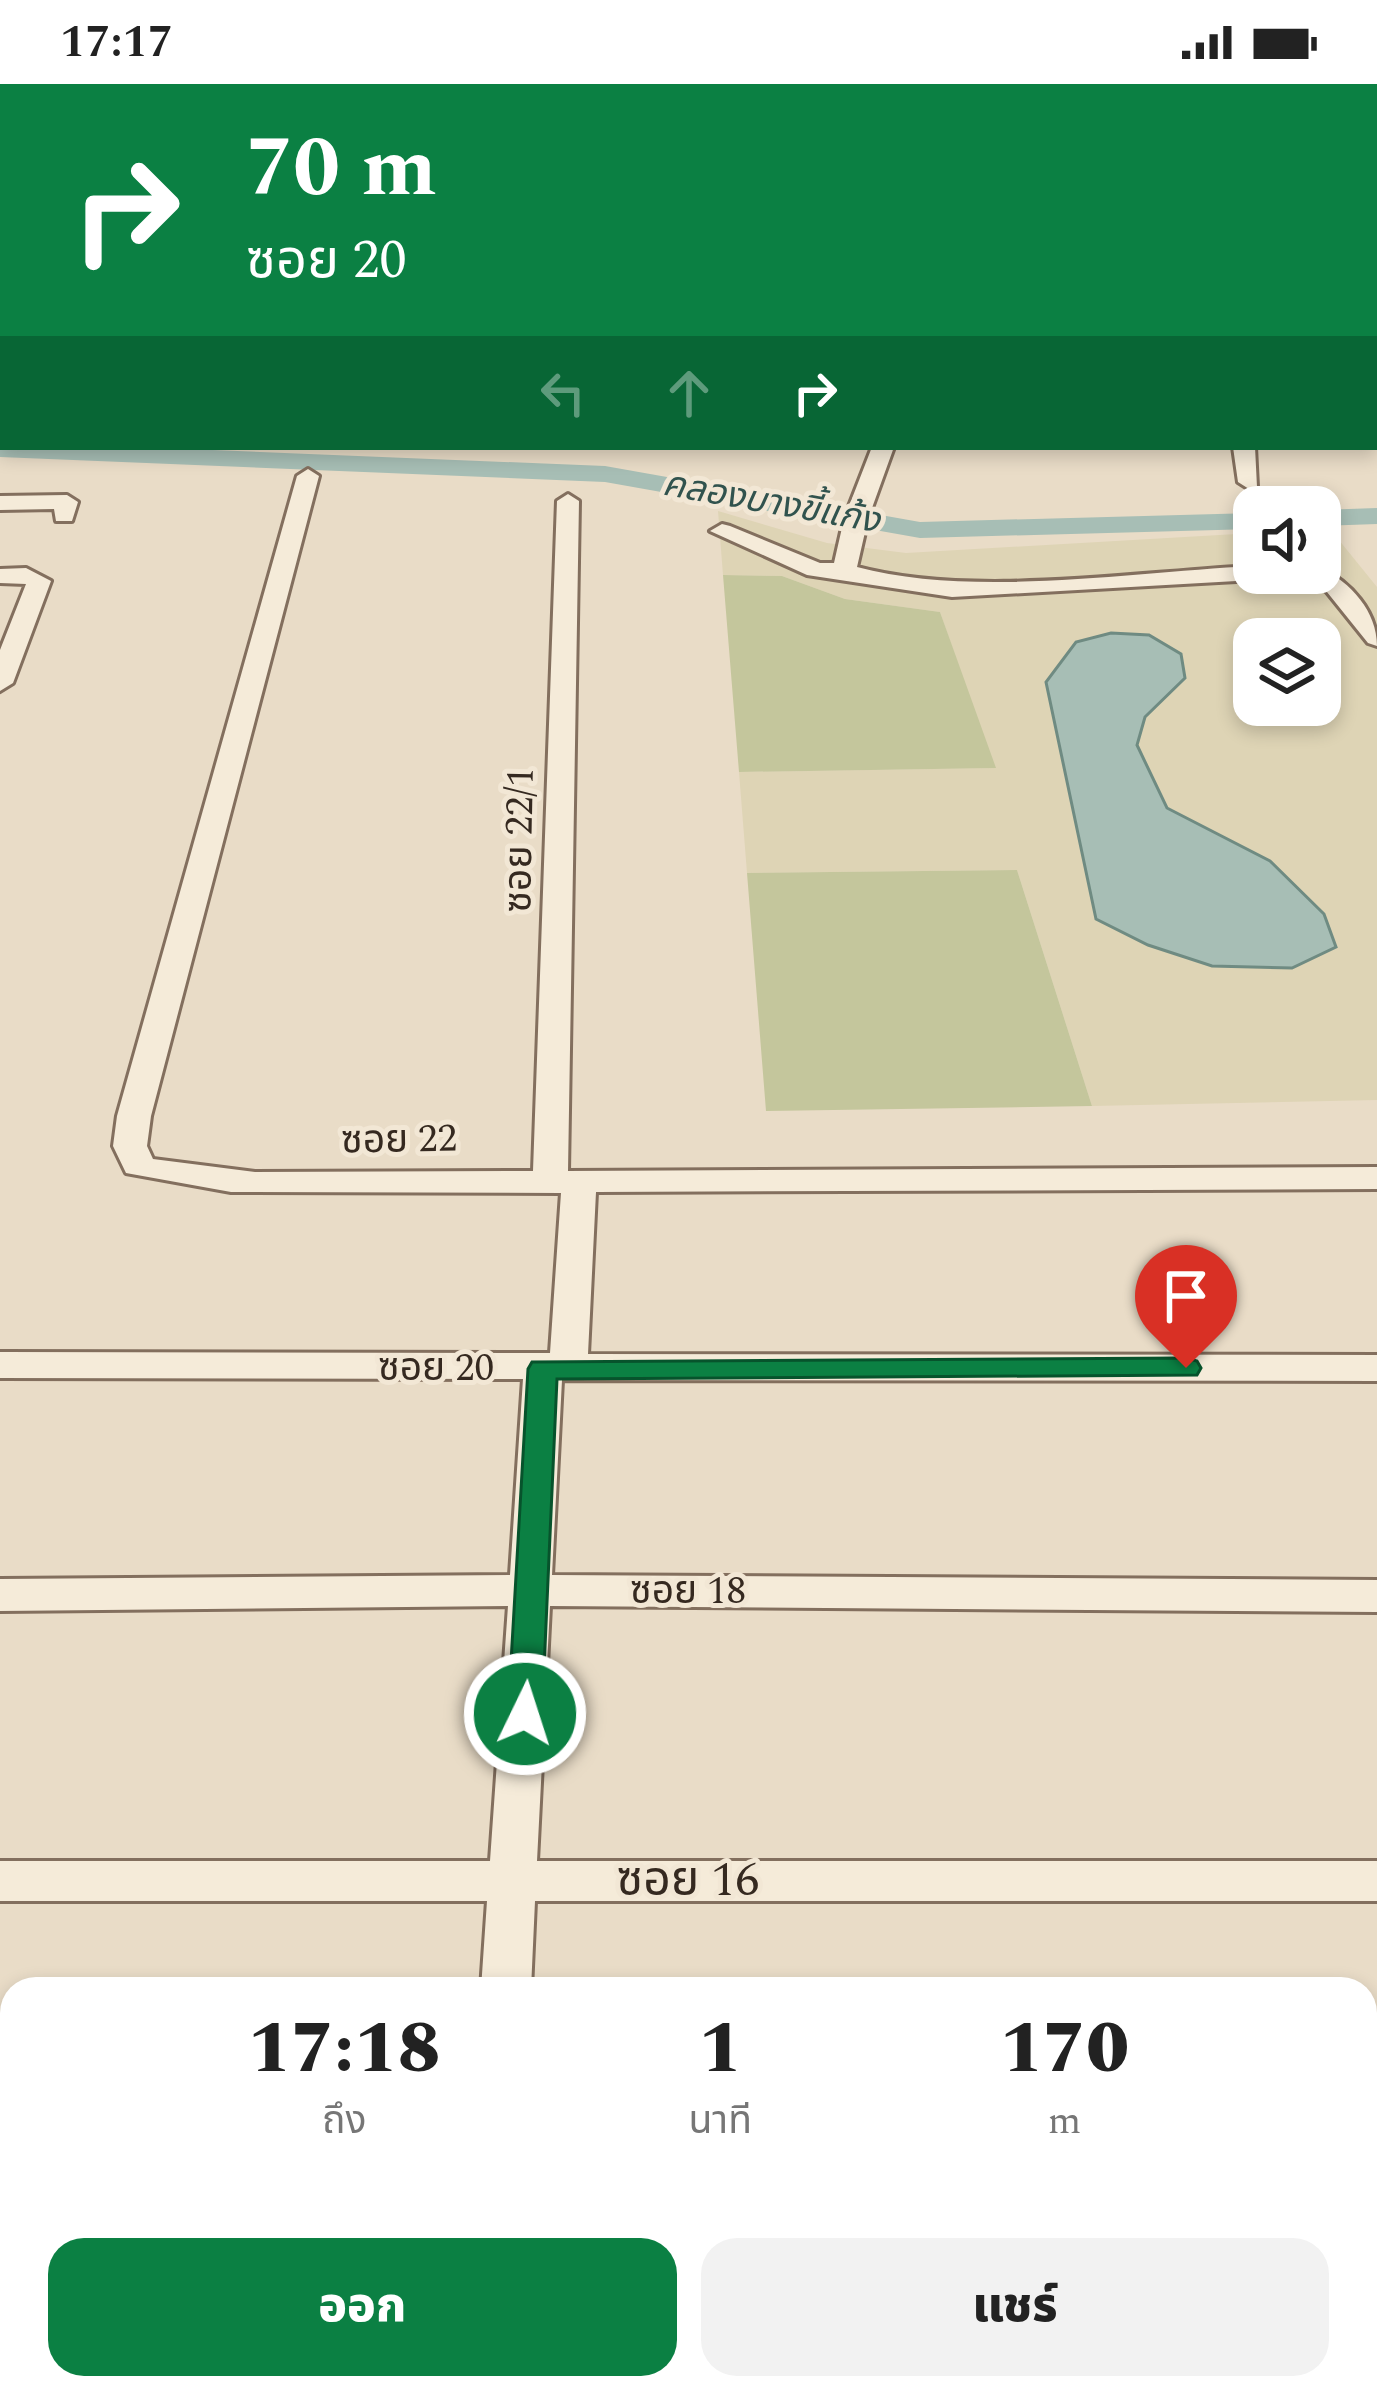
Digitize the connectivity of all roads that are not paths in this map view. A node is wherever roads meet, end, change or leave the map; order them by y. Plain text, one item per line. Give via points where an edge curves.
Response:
1 (882, 450) edge
2 (1244, 450) edge
3 (308, 476) dead end
4 (1249, 482) dead end
5 (568, 501) dead end
6 (0, 503) edge
7 (64, 516) dead end
8 (722, 531) dead end
9 (844, 571) junction
10 (1233, 574) edge
11 (0, 576) edge
12 (1341, 592) edge
13 (1377, 638) edge
14 (0, 683) edge
15 (1377, 1178) edge
16 (565, 1181) junction
17 (0, 1365) edge
18 (1377, 1367) edge
19 (555, 1369) junction
20 (533, 1590) junction
21 (0, 1595) edge
22 (1377, 1596) edge
23 (514, 1880) junction
24 (0, 1881) edge
25 (1377, 1881) edge
26 (507, 1977) edge

1 - 9 street
2 - 4 street
3 - 16 street, ซอย 22 via 130,1146 138,1166 222,1181
5 - 16 street, ซอย 22/1
6 - 7 street via 68,502
8 - 9 street via 816,570
9 - 10 street via 952,590
11 - 14 street via 39,581
12 - 13 street
15 - 16 street, ซอย 22
16 - 19 street, ซอย 22/1
17 - 19 street, ซอย 20
18 - 19 street, ซอย 20
19 - 20 street, ซอย 22/1
20 - 21 street, ซอย 18
20 - 22 street, ซอย 18
20 - 23 street, ซอย 22/1
23 - 24 street, ซอย 16
23 - 25 street, ซอย 16
23 - 26 street, ซอย 22/1

